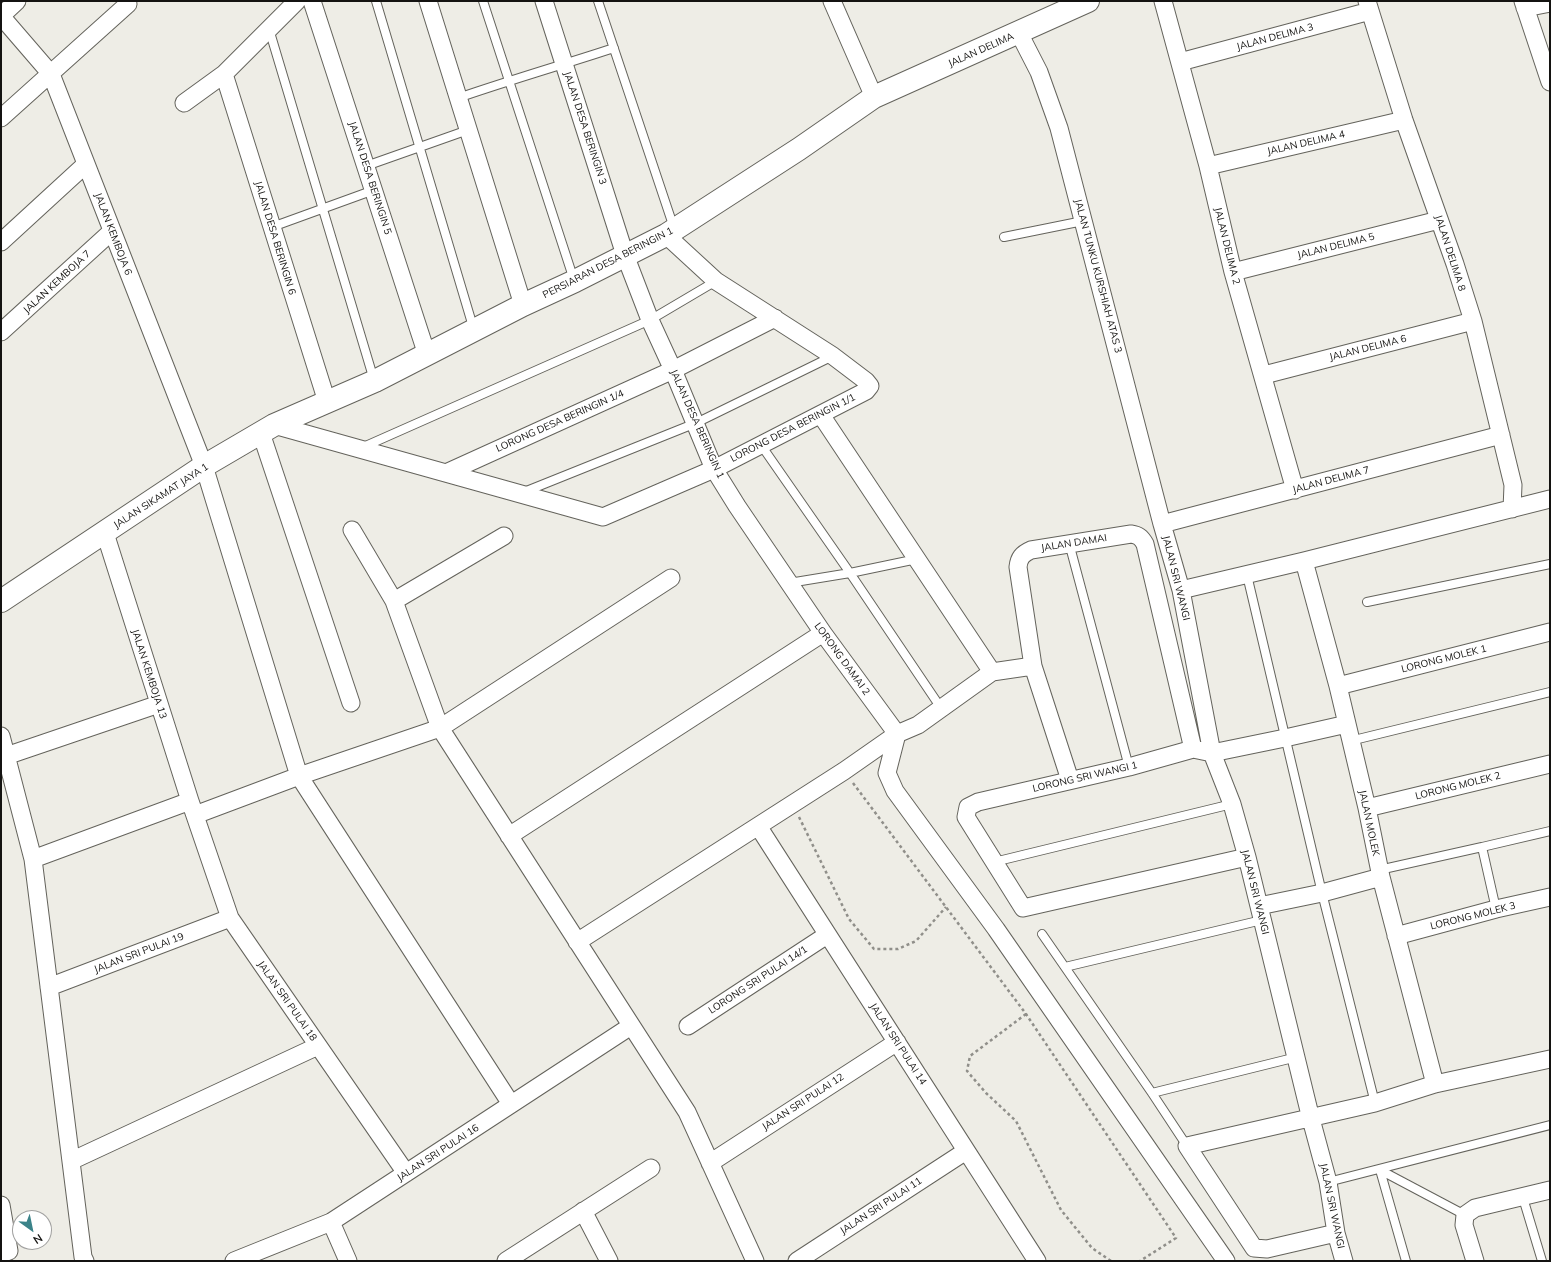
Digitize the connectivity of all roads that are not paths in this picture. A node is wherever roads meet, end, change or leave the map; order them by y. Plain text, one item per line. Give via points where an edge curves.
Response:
1 (17, 1) edge
2 (297, 1) edge
3 (312, 1) edge
4 (376, 1) edge
5 (428, 1) edge
6 (483, 1) edge
7 (544, 1) edge
8 (598, 1) edge
9 (832, 1) edge
10 (1088, 1) edge
11 (1163, 1) edge
12 (128, 4) dead end
13 (1550, 4) edge
14 (1524, 5) edge
15 (1369, 6) edge
16 (1, 16) edge
17 (269, 29) junction
18 (1020, 33) junction
19 (614, 48) junction
20 (1180, 62) junction
21 (564, 64) junction
22 (51, 74) junction
23 (224, 74) junction
24 (508, 80) junction
25 (1550, 82) edge
26 (874, 97) junction
27 (458, 98) junction
28 (184, 103) dead end
29 (1, 118) edge
30 (1404, 120) junction
31 (468, 130) junction
32 (420, 147) junction
33 (86, 164) junction
34 (366, 166) junction
35 (1208, 166) junction
36 (374, 190) junction
37 (322, 208) junction
38 (1439, 220) junction
39 (1083, 221) junction
40 (272, 226) junction
41 (112, 231) junction
42 (670, 232) junction
43 (1004, 237) dead end
44 (1, 242) edge
45 (625, 255) junction
46 (1233, 272) junction
47 (574, 281) junction
48 (716, 281) junction
49 (522, 305) junction
50 (775, 318) junction
51 (650, 320) junction
52 (1473, 321) junction
53 (474, 331) junction
54 (1, 332) edge
55 (427, 355) junction
56 (833, 356) junction
57 (673, 370) junction
58 (1264, 375) junction
59 (374, 381) junction
60 (327, 402) junction
61 (821, 415) junction
62 (696, 423) junction
63 (267, 429) junction
64 (1501, 435) junction
65 (761, 445) junction
66 (358, 449) junction
67 (204, 466) junction
68 (714, 469) junction
69 (446, 473) junction
70 (1295, 490) junction
71 (520, 494) junction
72 (1550, 499) edge
73 (1512, 509) junction
74 (1162, 524) junction
75 (352, 530) dead end
76 (104, 533) junction
77 (504, 536) dead end
78 (1068, 543) junction
79 (917, 560) junction
80 (1304, 561) junction
81 (1550, 564) edge
82 (850, 573) junction
83 (1247, 575) junction
84 (671, 578) dead end
85 (789, 582) junction
86 (1181, 590) junction
87 (1, 601) edge
88 (394, 601) junction
89 (1367, 602) dead end
90 (1550, 632) edge
91 (823, 633) junction
92 (1033, 666) junction
93 (992, 672) junction
94 (1338, 686) junction
95 (1550, 692) edge
96 (351, 703) dead end
97 (159, 704) junction
98 (941, 708) junction
99 (1347, 724) junction
100 (440, 728) junction
101 (897, 734) junction
102 (1, 736) edge
103 (1285, 738) junction
104 (1350, 741) junction
105 (1193, 749) junction
106 (1212, 753) junction
107 (6, 756) junction
108 (1550, 764) edge
109 (1129, 767) junction
110 (299, 776) junction
111 (1070, 780) junction
112 (1232, 804) junction
113 (192, 808) junction
114 (1367, 808) junction
115 (758, 826) junction
116 (1550, 831) edge
117 (509, 836) junction
118 (1482, 847) junction
119 (1247, 857) junction
120 (33, 859) junction
121 (994, 862) junction
122 (1380, 874) junction
123 (1322, 893) junction
124 (1550, 897) edge
125 (1496, 909) junction
126 (1261, 913) junction
127 (230, 918) junction
128 (1042, 934) dead end
129 (828, 935) junction
130 (1396, 936) junction
131 (578, 942) junction
132 (1065, 967) junction
133 (49, 987) junction
134 (631, 1026) junction
135 (688, 1026) dead end
136 (896, 1042) junction
137 (318, 1046) junction
138 (1297, 1057) junction
139 (1550, 1059) edge
140 (1435, 1084) junction
141 (1152, 1093) junction
142 (511, 1104) junction
143 (1375, 1104) junction
144 (1311, 1119) junction
145 (1550, 1125) edge
146 (1187, 1146) junction
147 (966, 1151) junction
148 (71, 1161) junction
149 (710, 1163) junction
150 (651, 1168) dead end
151 (1380, 1170) junction
152 (406, 1173) junction
153 (1328, 1182) junction
154 (1550, 1190) edge
155 (1523, 1198) junction
156 (1, 1205) edge
157 (583, 1211) junction
158 (1465, 1215) junction
159 (331, 1222) junction
160 (1336, 1233) junction
161 (1, 1254) edge
162 (1035, 1260) edge
163 (85, 1261) edge
164 (234, 1261) edge
165 (348, 1261) edge
166 (506, 1261) edge
167 (609, 1261) edge
168 (755, 1261) edge
169 (796, 1261) edge
170 (1226, 1261) edge
171 (1344, 1261) edge
172 (1406, 1261) edge
173 (1475, 1261) edge
174 (1542, 1261) edge

1 - 16 street
2 - 17 street
3 - 34 street, JALAN DESA BERINGIN 5
4 - 32 lane
5 - 27 street
6 - 24 lane
7 - 21 street, JALAN DESA BERINGIN 3
8 - 19 lane
9 - 26 street
10 - 18 main road, JALAN DELIMA
11 - 20 street, JALAN DELIMA 2
12 - 22 street
13 - 14 street
14 - 25 street
15 - 20 street, JALAN DELIMA 3
15 - 30 street, JALAN DELIMA 8
16 - 22 street, JALAN KEMBOJA 6
17 - 23 street
17 - 37 lane
18 - 26 main road, JALAN DELIMA
18 - 39 street, JALAN TUNKU KURSHIAH ATAS 3 via 1039,72 1059,128
19 - 21 lane
19 - 42 lane
20 - 35 street, JALAN DELIMA 2
21 - 24 lane
21 - 45 street, JALAN DESA BERINGIN 3
22 - 29 street
22 - 33 street, JALAN KEMBOJA 6
23 - 28 street
23 - 40 street, JALAN DESA BERINGIN 6
24 - 27 lane
24 - 47 lane
26 - 42 main road, PERSIARAN DESA BERINGIN 1
27 - 31 street
30 - 35 street, JALAN DELIMA 4
30 - 38 street, JALAN DELIMA 8
31 - 32 lane
31 - 49 street
32 - 34 lane
32 - 53 lane
33 - 41 street, JALAN KEMBOJA 6
33 - 44 street
34 - 36 street, JALAN DESA BERINGIN 5
35 - 46 street, JALAN DELIMA 2
36 - 37 lane
36 - 55 street, JALAN DESA BERINGIN 5
37 - 40 lane
37 - 59 lane
38 - 46 street, JALAN DELIMA 5
38 - 52 street, JALAN DELIMA 8
39 - 43 lane
39 - 74 street, JALAN TUNKU KURSHIAH ATAS 3
40 - 60 street, JALAN DESA BERINGIN 6
41 - 54 street, JALAN KEMBOJA 7
41 - 67 street, JALAN KEMBOJA 6
42 - 45 main road, PERSIARAN DESA BERINGIN 1
42 - 48 street
45 - 47 main road, PERSIARAN DESA BERINGIN 1
45 - 51 street, JALAN DESA BERINGIN 1
46 - 58 street, JALAN DELIMA 2
47 - 49 main road, PERSIARAN DESA BERINGIN 1
48 - 50 street
48 - 51 lane
49 - 53 main road, PERSIARAN DESA BERINGIN 1
50 - 56 street
50 - 57 street, LORONG DESA BERINGIN 1/4
51 - 57 street, JALAN DESA BERINGIN 1
51 - 66 lane
52 - 58 street, JALAN DELIMA 6
52 - 64 street, JALAN DELIMA 8
53 - 55 main road, PERSIARAN DESA BERINGIN 1
55 - 59 main road, PERSIARAN DESA BERINGIN 1
56 - 61 street, LORONG DESA BERINGIN 1/1 via 866,380 870,386 866,391
56 - 62 lane
57 - 62 street, JALAN DESA BERINGIN 1
57 - 69 street, LORONG DESA BERINGIN 1/4
58 - 70 street, JALAN DELIMA 2
59 - 60 main road, PERSIARAN DESA BERINGIN 1
60 - 63 main road, JALAN SIKAMAT JAYA 1
61 - 65 street, LORONG DESA BERINGIN 1/1
61 - 79 street
62 - 68 street, JALAN DESA BERINGIN 1
62 - 71 lane
63 - 66 street, LORONG DESA BERINGIN 1/1
63 - 67 main road, JALAN SIKAMAT JAYA 1
63 - 96 street
64 - 70 street, JALAN DELIMA 7
64 - 73 street, JALAN DELIMA 8 via 1513,485
65 - 68 street, LORONG DESA BERINGIN 1/1
65 - 82 lane
66 - 69 street, LORONG DESA BERINGIN 1/1
67 - 76 main road, JALAN SIKAMAT JAYA 1
67 - 110 street, JALAN KEMBOJA 6
68 - 71 street, LORONG DESA BERINGIN 1/1 via 603,517
68 - 85 street, JALAN DESA BERINGIN 1
69 - 71 street, LORONG DESA BERINGIN 1/1
70 - 74 street, JALAN DELIMA 7
72 - 73 street
73 - 80 street
74 - 86 street, JALAN SRI WANGI
75 - 88 street
76 - 87 main road, JALAN SIKAMAT JAYA 1
76 - 97 street, JALAN KEMBOJA 13
77 - 88 street
78 - 92 street, JALAN DAMAI via 1031,550 1019,559 1018,567
78 - 105 street, JALAN DAMAI via 1131,534 1142,538
78 - 109 lane
79 - 82 lane
79 - 93 street
80 - 83 street
80 - 94 street, JALAN MOLEK
81 - 89 lane
82 - 85 lane
82 - 98 lane
83 - 86 street
83 - 103 lane
84 - 100 street
85 - 91 street, LORONG DAMAI 2
86 - 106 street, JALAN SRI WANGI
88 - 100 street
90 - 94 street, LORONG MOLEK 1
91 - 101 street, LORONG DAMAI 2
91 - 117 street
92 - 93 street
92 - 111 street, JALAN DAMAI
93 - 98 street
94 - 99 street, JALAN MOLEK
95 - 104 lane
97 - 107 street
97 - 113 street, JALAN KEMBOJA 13
98 - 101 street via 918,725
99 - 103 street
99 - 104 street, JALAN MOLEK
100 - 110 street
100 - 117 street
101 - 115 street
101 - 170 street via 887,773 895,791 1000,936
102 - 107 street
103 - 106 street
103 - 123 lane
104 - 114 street, JALAN MOLEK
105 - 106 street, LORONG SRI WANGI 1
105 - 109 street, LORONG SRI WANGI 1
106 - 112 street, JALAN SRI WANGI
107 - 120 street
108 - 114 street, LORONG MOLEK 2
109 - 111 street, LORONG SRI WANGI 1
110 - 113 street
110 - 142 street, JALAN KEMBOJA 6
111 - 121 street, LORONG SRI WANGI 1 via 978,802 968,807 966,817
112 - 119 street, JALAN SRI WANGI
112 - 121 lane
113 - 120 street
113 - 127 street, JALAN SRI PULAI 18
114 - 122 street, JALAN MOLEK
115 - 129 street, JALAN SRI PULAI 14
115 - 131 street
116 - 118 lane
117 - 131 street
118 - 122 lane
118 - 125 lane
119 - 121 street via 1024,908
119 - 126 street, JALAN SRI WANGI
120 - 133 street
122 - 123 street
122 - 130 street, JALAN MOLEK
123 - 126 street
123 - 143 lane
124 - 125 street, LORONG MOLEK 3
125 - 130 street, LORONG MOLEK 3
126 - 132 lane
126 - 138 street, JALAN SRI WANGI
127 - 133 street, JALAN SRI PULAI 19
127 - 137 street, JALAN SRI PULAI 18
128 - 132 lane
129 - 135 street, LORONG SRI PULAI 14/1
129 - 136 street, JALAN SRI PULAI 14
130 - 140 street, JALAN MOLEK
131 - 134 street
132 - 141 lane
133 - 148 street
134 - 142 street, JALAN SRI PULAI 16
134 - 149 street via 687,1112
136 - 147 street, JALAN SRI PULAI 14
136 - 149 street, JALAN SRI PULAI 12
137 - 148 street
137 - 152 street, JALAN SRI PULAI 18
138 - 141 lane
138 - 144 street, JALAN SRI WANGI
139 - 140 street
140 - 143 street
141 - 146 lane
142 - 152 street, JALAN SRI PULAI 16
143 - 144 street
144 - 146 street
144 - 153 street, JALAN SRI WANGI
145 - 151 lane
146 - 160 street via 1254,1248 1266,1249
147 - 162 street, JALAN SRI PULAI 14
147 - 169 street, JALAN SRI PULAI 11
148 - 163 street
149 - 168 street
150 - 157 street
151 - 153 lane
151 - 158 lane
151 - 172 lane
152 - 159 street, JALAN SRI PULAI 16
153 - 160 street, JALAN SRI WANGI
154 - 155 street
155 - 158 street via 1475,1208
155 - 174 lane
156 - 161 street via 10,1251
157 - 166 street
157 - 167 street
158 - 173 street via 1464,1225
159 - 164 street, JALAN SRI PULAI 16
159 - 165 street
160 - 171 street, JALAN SRI WANGI

